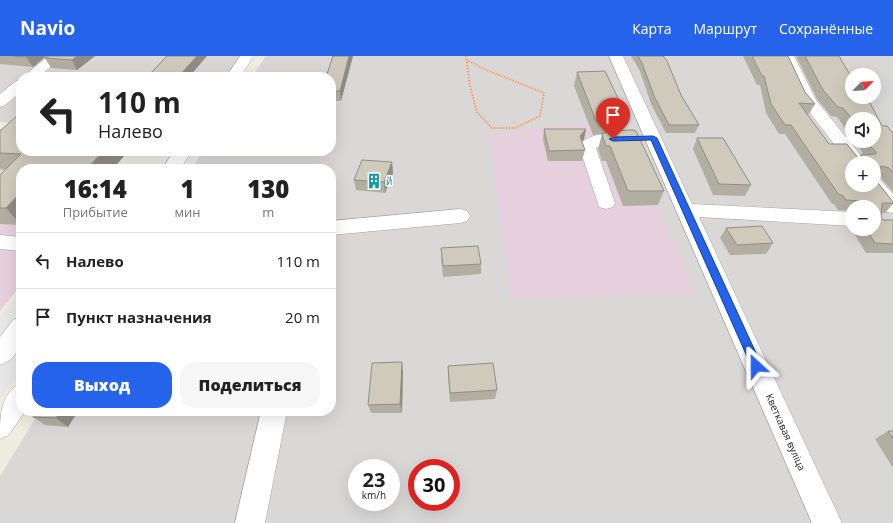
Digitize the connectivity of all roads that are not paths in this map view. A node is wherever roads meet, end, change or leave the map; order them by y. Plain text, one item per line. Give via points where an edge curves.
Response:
1 (56, 56) edge
2 (247, 56) edge
3 (616, 56) edge
4 (788, 56) edge
5 (36, 72) edge
6 (236, 72) edge
7 (16, 88) edge
8 (0, 102) edge
9 (653, 138) junction
10 (852, 156) edge
11 (878, 192) edge
12 (606, 203) dead end
13 (686, 210) junction
14 (460, 216) dead end
15 (889, 217) edge
16 (845, 219) edge
17 (336, 228) edge
18 (0, 242) edge
19 (16, 244) edge
20 (16, 334) edge
21 (0, 355) edge
22 (16, 402) edge
23 (273, 416) edge
24 (0, 426) edge
25 (250, 523) edge
26 (827, 523) edge

1 - 5 street
2 - 6 street
3 - 9 street, Кветкавая вуліца
4 - 10 street via 809,101
7 - 8 street
9 - 12 street via 602,139 587,146
9 - 13 street, Кветкавая вуліца
11 - 15 street
13 - 16 street
13 - 26 street, Кветкавая вуліца
14 - 17 street
18 - 19 street
20 - 21 street
22 - 24 street
23 - 25 street

